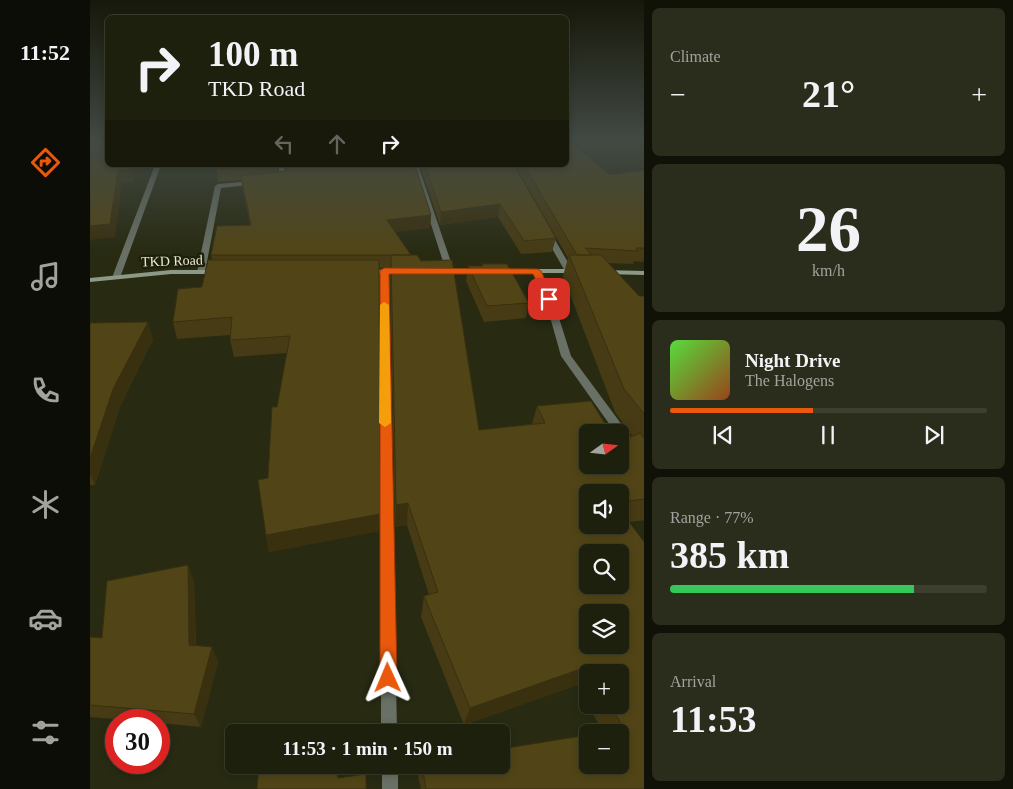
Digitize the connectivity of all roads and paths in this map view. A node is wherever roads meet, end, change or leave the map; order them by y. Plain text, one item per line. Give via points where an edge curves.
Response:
1 (153, 178) edge
2 (283, 178) edge
3 (419, 178) edge
4 (265, 182) edge
5 (275, 182) edge
6 (544, 228) edge
7 (384, 271) junction
8 (412, 271) edge
9 (431, 271) edge
10 (450, 271) junction
11 (537, 271) junction
12 (569, 271) junction
13 (201, 272) junction
14 (230, 272) edge
15 (354, 272) edge
16 (644, 273) edge
17 (118, 276) junction
18 (91, 281) edge
19 (644, 466) edge
20 (389, 724) edge
21 (390, 774) edge
22 (390, 789) edge

1 - 17 street
2 - 5 street via 284,181
3 - 10 street
4 - 13 street via 218,186
6 - 12 street
7 - 8 street
7 - 15 street
7 - 20 street
9 - 10 street
10 - 11 street
11 - 12 street
11 - 19 street via 566,356
12 - 16 street
13 - 14 street, TKD Road
13 - 17 street, TKD Road
17 - 18 street, TKD Road
21 - 22 street

